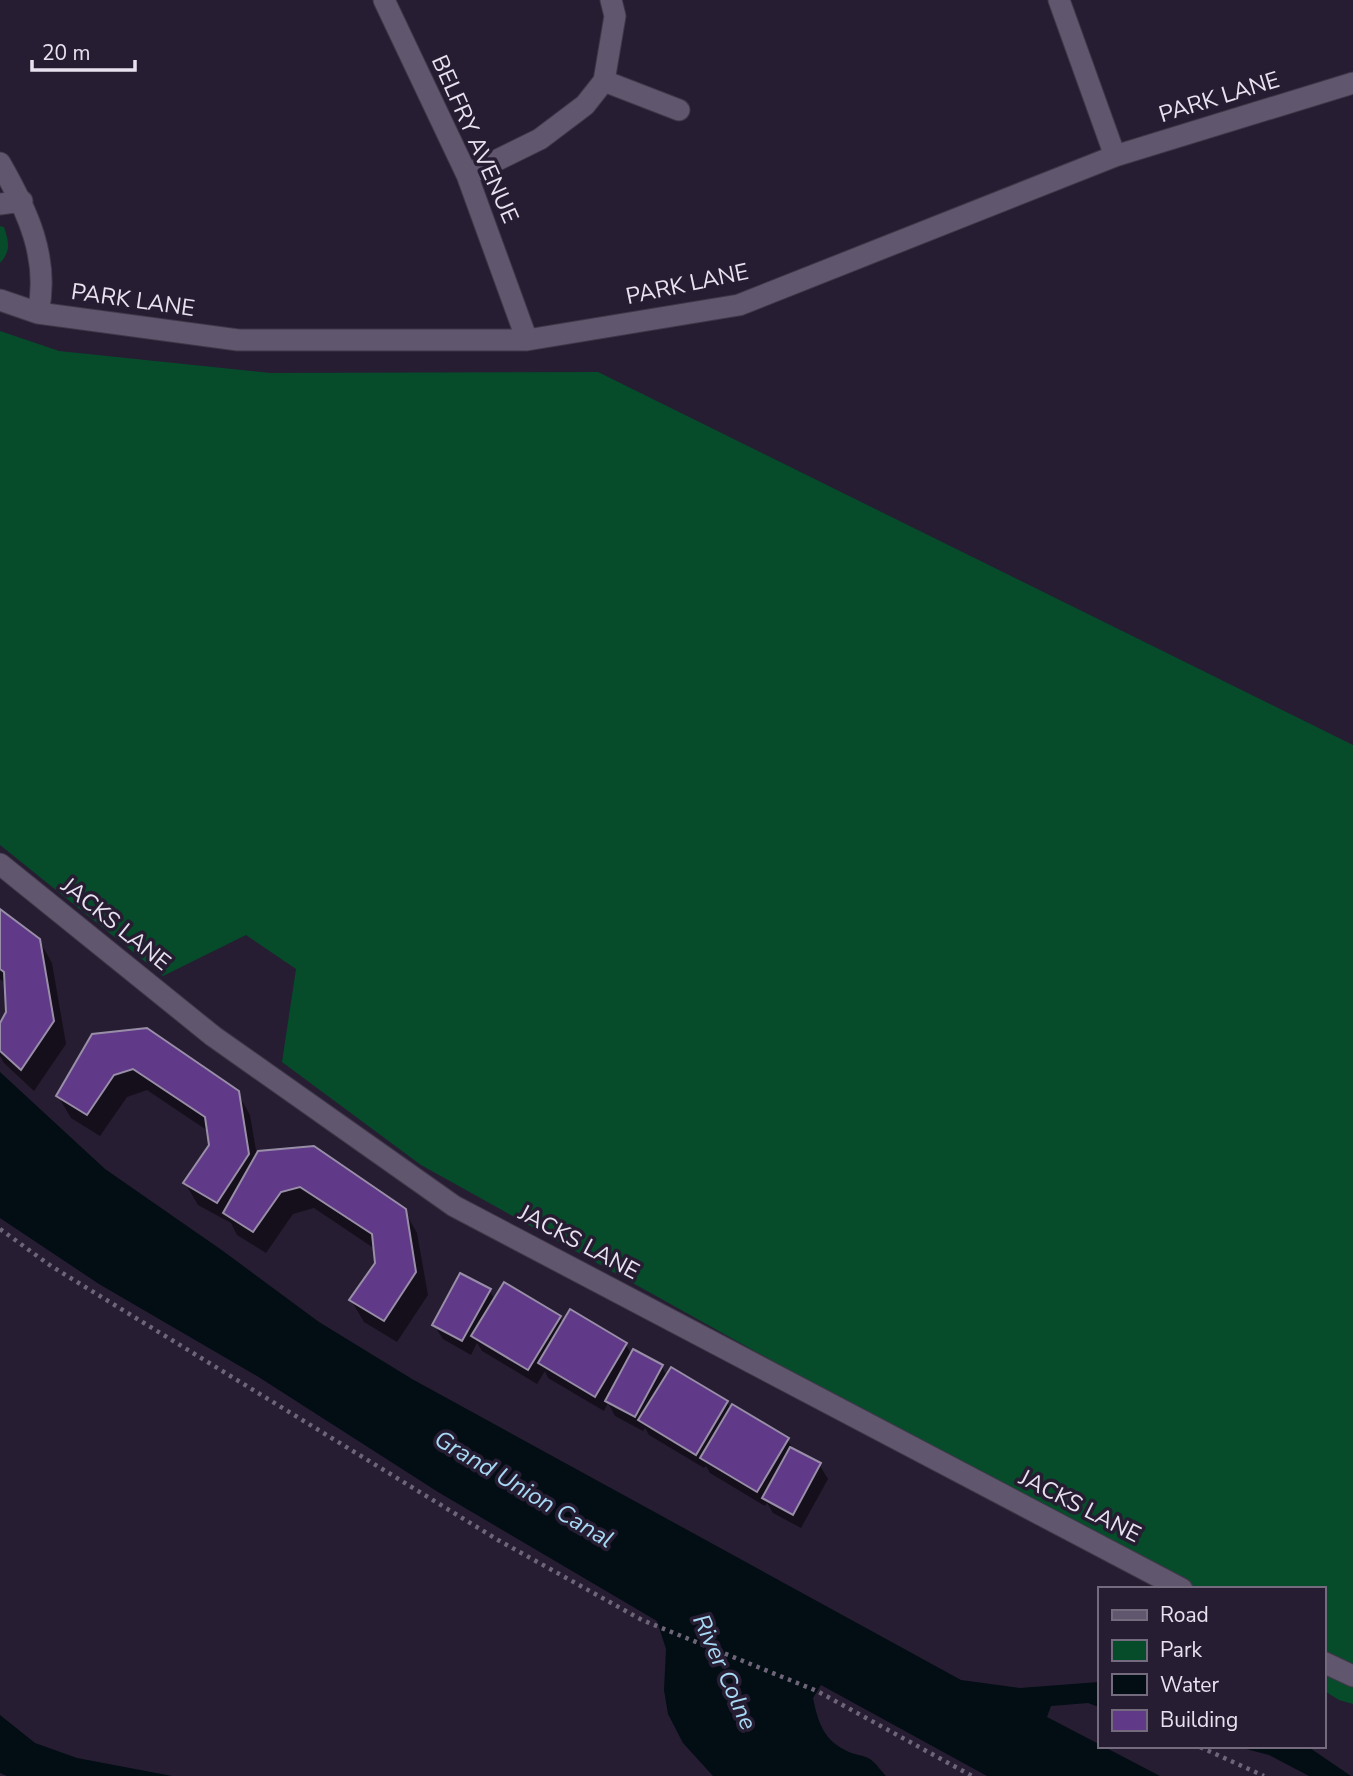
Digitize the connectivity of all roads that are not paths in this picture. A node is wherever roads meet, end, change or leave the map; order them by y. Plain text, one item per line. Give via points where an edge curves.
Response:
1 (384, 0) edge
2 (611, 0) edge
3 (1059, 0) edge
4 (604, 81) junction
5 (1353, 83) edge
6 (679, 110) dead end
7 (1115, 156) junction
8 (0, 163) edge
9 (467, 175) junction
10 (22, 201) junction
11 (0, 204) edge
12 (0, 300) edge
13 (38, 313) junction
14 (527, 340) junction
15 (0, 864) edge
16 (1178, 1587) edge
17 (1325, 1663) edge
18 (1353, 1676) edge

1 - 9 street, BELFRY AVENUE
2 - 4 street via 615,16
3 - 7 street
4 - 6 street
4 - 9 street via 585,105 540,139
5 - 7 street, PARK LANE
7 - 14 street, PARK LANE via 739,305
8 - 10 street
9 - 14 street, BELFRY AVENUE
10 - 11 street
10 - 13 street via 41,262
12 - 13 street, PARK LANE
13 - 14 street, PARK LANE via 238,340
15 - 16 street, JACKS LANE via 214,1036 454,1206
17 - 18 street

